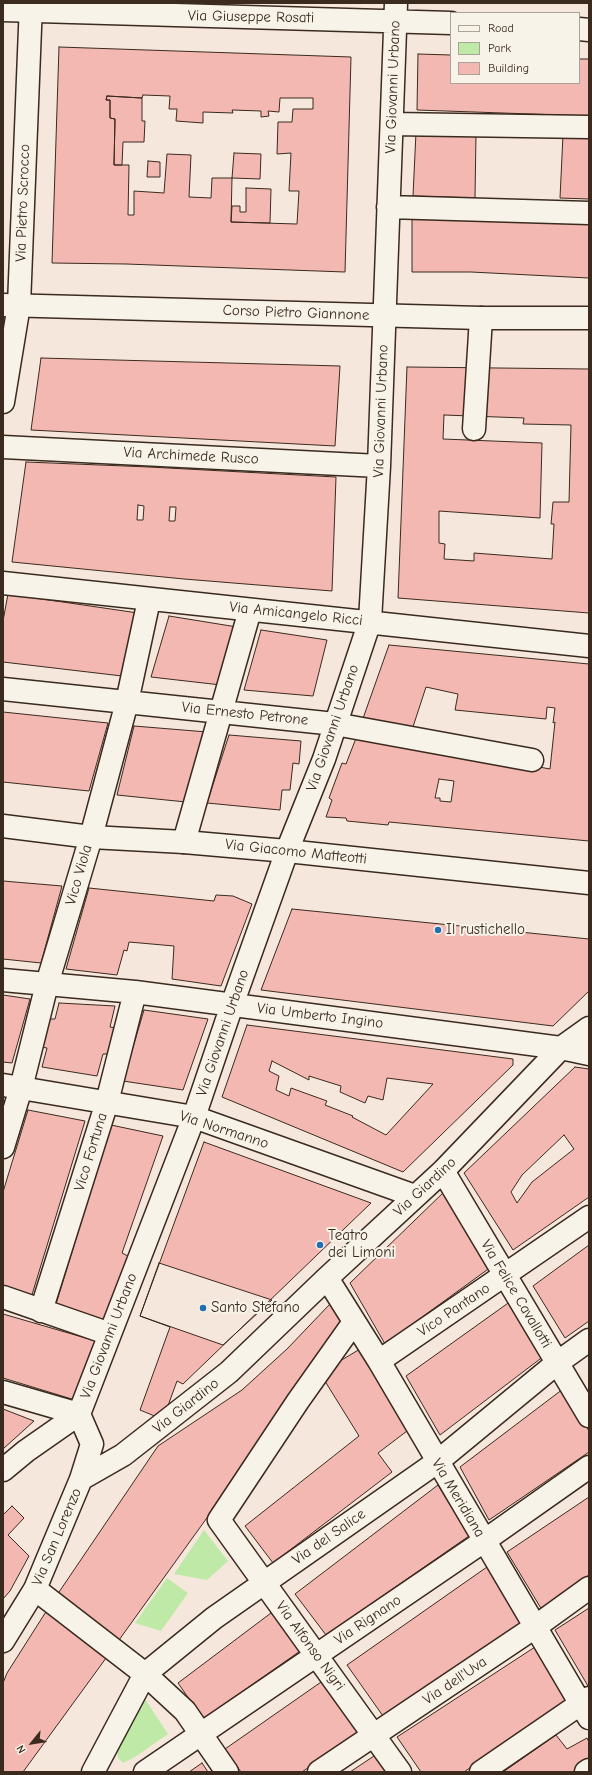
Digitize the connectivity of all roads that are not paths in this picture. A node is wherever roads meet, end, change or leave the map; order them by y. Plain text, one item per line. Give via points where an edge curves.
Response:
1 (31, 7) edge
2 (3, 10) edge
3 (396, 12) edge
4 (450, 24) edge
5 (392, 124) junction
6 (589, 127) edge
7 (388, 207) junction
8 (589, 213) edge
9 (11, 305) edge
10 (385, 315) junction
11 (481, 318) junction
12 (589, 318) edge
13 (3, 402) edge
14 (474, 429) dead end
15 (3, 447) edge
16 (378, 466) junction
17 (3, 583) edge
18 (149, 600) junction
19 (250, 610) junction
20 (370, 621) junction
21 (589, 646) edge
22 (3, 689) edge
23 (127, 702) junction
24 (222, 711) junction
25 (335, 724) junction
26 (532, 760) dead end
27 (3, 826) edge
28 (91, 837) junction
29 (184, 842) junction
30 (287, 851) junction
31 (589, 883) edge
32 (3, 980) edge
33 (47, 984) junction
34 (135, 992) junction
35 (232, 1005) junction
36 (589, 1028) edge
37 (561, 1048) junction
38 (589, 1054) edge
39 (12, 1087) edge
40 (107, 1102) junction
41 (194, 1117) junction
42 (3, 1148) edge
43 (443, 1171) junction
44 (415, 1196) junction
45 (589, 1217) edge
46 (504, 1276) junction
47 (327, 1278) junction
48 (3, 1297) edge
49 (41, 1311) junction
50 (354, 1322) junction
51 (110, 1334) junction
52 (589, 1340) edge
53 (379, 1361) junction
54 (557, 1363) junction
55 (3, 1392) edge
56 (79, 1414) junction
57 (589, 1416) edge
58 (148, 1437) joint
59 (437, 1462) junction
60 (589, 1467) edge
61 (3, 1470) edge
62 (81, 1479) junction
63 (484, 1541) junction
64 (264, 1582) junction
65 (589, 1588) edge
66 (35, 1589) junction
67 (535, 1627) junction
68 (3, 1641) edge
69 (316, 1655) junction
70 (145, 1674) junction
71 (586, 1707) edge
72 (201, 1734) junction
73 (374, 1735) junction
74 (101, 1768) edge
75 (589, 1770) edge
76 (145, 1772) edge
77 (227, 1772) edge
78 (319, 1772) edge
79 (400, 1772) edge
80 (481, 1772) edge
81 (586, 1772) edge

1 - 2 street, Via Giuseppe Rosati
1 - 3 street, Via Giuseppe Rosati
1 - 9 street, Via Pietro Scrocco
3 - 4 street, Via Giuseppe Rosati
3 - 5 street, Via Giovanni Urbano
5 - 6 street
5 - 7 street, Via Giovanni Urbano
7 - 8 street
7 - 10 street, Via Giovanni Urbano
9 - 10 street, Corso Pietro Giannone
9 - 13 street, Via Pietro Scrocco
10 - 11 street, Corso Pietro Giannone
10 - 16 street, Via Giovanni Urbano
11 - 12 street, Corso Pietro Giannone
11 - 14 street
15 - 16 street, Via Archimede Rusco
16 - 20 street, Via Giovanni Urbano
17 - 18 street, Via Amicangelo Ricci
18 - 19 street, Via Amicangelo Ricci
18 - 23 street, Vico Viola
19 - 20 street, Via Amicangelo Ricci
19 - 24 street
20 - 21 street, Via Amicangelo Ricci
20 - 25 street, Via Giovanni Urbano
22 - 23 street, Via Ernesto Petrone
23 - 24 street, Via Ernesto Petrone
23 - 28 street, Vico Viola
24 - 25 street, Via Ernesto Petrone
24 - 29 street
25 - 26 street, Via Ernesto Petrone
25 - 30 street, Via Giovanni Urbano via 324,759
27 - 28 street, Via Giacomo Matteotti
28 - 29 street, Via Giacomo Matteotti
28 - 33 street, Vico Viola
29 - 30 street, Via Giacomo Matteotti
30 - 31 street, Via Giacomo Matteotti
30 - 35 street, Via Giovanni Urbano
32 - 33 street, Via Umberto Ingino
33 - 34 street, Via Umberto Ingino
33 - 39 street, Vico Viola
34 - 35 street, Via Umberto Ingino
34 - 40 street, Vico Fortuna
35 - 37 street, Via Umberto Ingino
35 - 41 street, Via Giovanni Urbano
36 - 37 street, Via Giardino
37 - 38 street, Via Umberto Ingino
37 - 43 street, Via Giardino
39 - 40 street, Via Normanno
39 - 42 street, Vico Viola
40 - 41 street, Via Normanno
40 - 49 street, Vico Fortuna
41 - 44 street, Via Normanno
41 - 51 street, Via Giovanni Urbano
43 - 44 street, Via Giardino
43 - 46 street, Via Felice Cavallotti
44 - 47 street, Via Giardino
45 - 46 street, Vico Pantano
46 - 53 street, Vico Pantano
46 - 54 street, Via Felice Cavallotti
47 - 50 street, Via Meridiana
47 - 58 street, Via Giardino via 229,1372
48 - 49 street
49 - 51 street
50 - 53 street, Via Meridiana
50 - 64 street, Via Alfonso Nigri via 298,1401 220,1520
51 - 56 street, Via Giovanni Urbano
52 - 54 street, Via del Salice
53 - 59 street, Via Meridiana
54 - 57 street, Via Felice Cavallotti
54 - 59 street, Via del Salice
55 - 56 street
56 - 61 street
56 - 62 street via 92,1444
58 - 62 street, Via San Lorenzo
59 - 63 street, Via Meridiana
59 - 64 street, Via del Salice
60 - 63 street, Via Rignano
62 - 66 street, Via San Lorenzo
63 - 67 street, Via Meridiana
63 - 69 street, Via Rignano
64 - 69 street, Via Alfonso Nigri
64 - 70 street, Via del Salice via 214,1618
65 - 67 street, Via dell'Uva
66 - 68 street, Via San Lorenzo
66 - 70 street
67 - 71 street, Via Meridiana
67 - 73 street, Via dell'Uva
69 - 72 street, Via Rignano
69 - 73 street, Via Alfonso Nigri
70 - 72 street via 185,1711
70 - 74 street, Via del Salice
71 - 80 street
72 - 76 street, Via Rignano
72 - 77 street
73 - 78 street, Via dell'Uva
73 - 79 street, Via Alfonso Nigri
75 - 81 street

